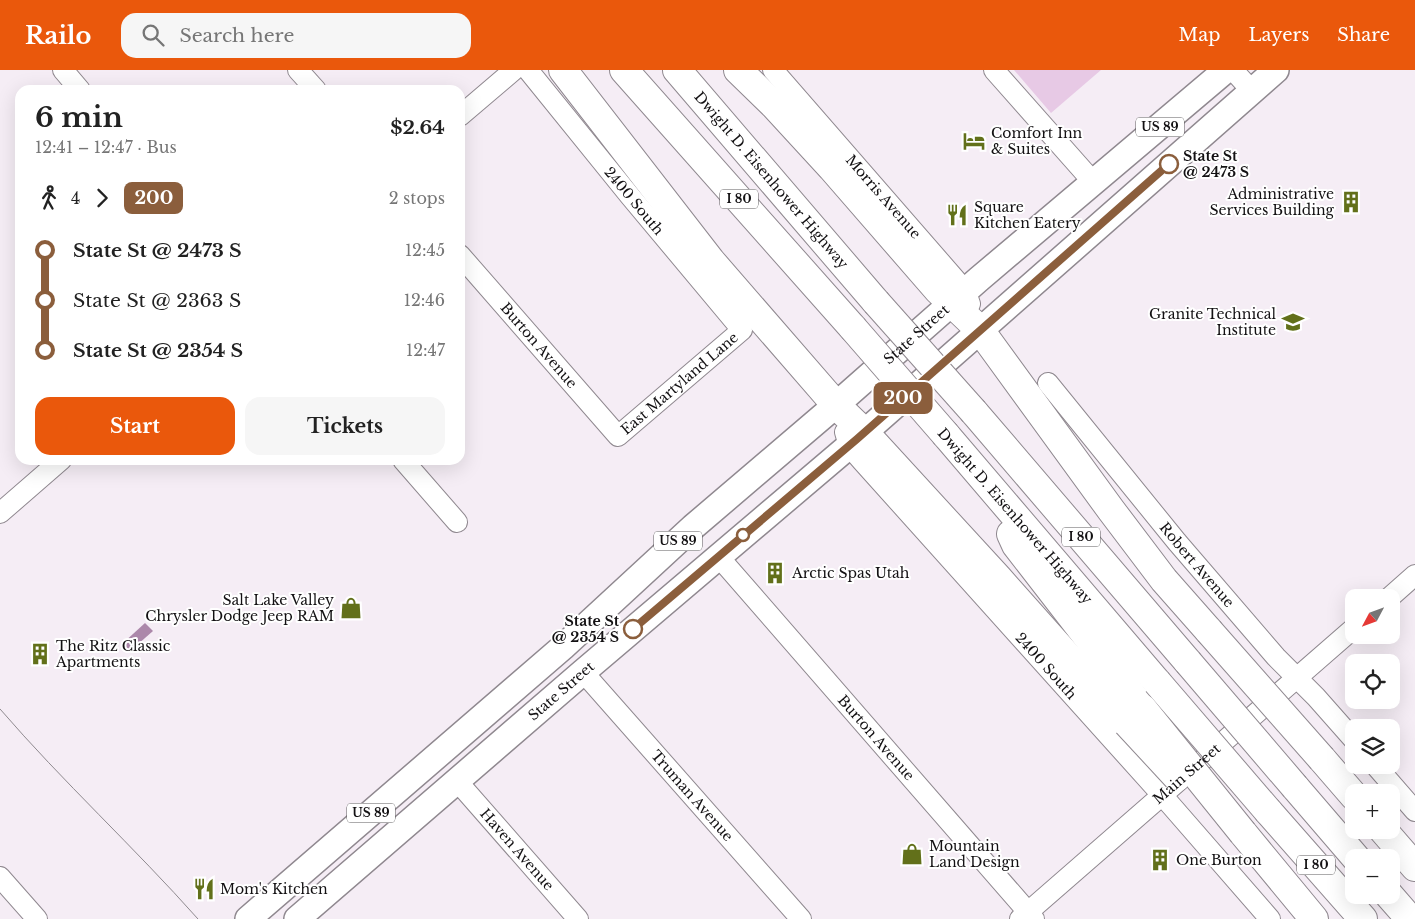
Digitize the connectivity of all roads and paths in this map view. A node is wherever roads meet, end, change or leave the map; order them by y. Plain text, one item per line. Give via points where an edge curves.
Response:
1 (63, 70) edge
2 (298, 70) edge
3 (514, 70) edge
4 (528, 70) edge
5 (563, 70) edge
6 (624, 70) edge
7 (677, 70) edge
8 (738, 70) edge
9 (772, 70) edge
10 (994, 70) edge
11 (1226, 70) edge
12 (1233, 70) edge
13 (1276, 70) edge
14 (76, 85) edge
15 (312, 85) edge
16 (1252, 91) junction
17 (465, 112) edge
18 (1094, 184) junction
19 (465, 261) edge
20 (959, 298) junction
21 (742, 330) joint
22 (980, 330) junction
23 (1048, 382) dead end
24 (836, 405) junction
25 (618, 436) joint
26 (857, 439) junction
27 (56, 465) edge
28 (407, 465) edge
29 (990, 486) junction
30 (0, 513) edge
31 (457, 522) dead end
32 (718, 556) junction
33 (1415, 575) edge
34 (631, 584) junction
35 (1399, 589) edge
36 (1345, 636) edge
37 (563, 647) junction
38 (583, 672) junction
39 (1297, 678) junction
40 (533, 715) junction
41 (1135, 716) junction
42 (1345, 730) edge
43 (1383, 774) edge
44 (457, 781) junction
45 (1345, 786) edge
46 (1162, 795) junction
47 (1415, 811) edge
48 (1391, 839) edge
49 (1348, 849) edge
50 (1415, 867) edge
51 (0, 877) edge
52 (1397, 904) edge
53 (1306, 910) edge
54 (1027, 917) edge
55 (37, 919) edge
56 (248, 919) edge
57 (297, 919) edge
58 (578, 919) edge
59 (801, 919) edge
60 (1270, 919) edge
61 (1363, 919) edge
62 (1410, 919) edge

1 - 14 street
2 - 15 street
3 - 17 street
4 - 21 street, 2400 South
5 - 24 highway via 711,261
6 - 29 highway, Dwight D. Eisenhower Highway / I 80, bridge
7 - 49 highway, Dwight D. Eisenhower Highway / I 80, bridge
8 - 20 highway via 813,148 938,290
9 - 20 street, Morris Avenue
10 - 18 street
11 - 18 main road, State Street / US 89
12 - 16 street
13 - 16 main road, State Street / US 89
16 - 22 main road, State Street / US 89
18 - 20 main road, State Street / US 89
19 - 25 street, Burton Avenue
20 - 22 highway
20 - 24 main road, State Street / US 89
21 - 25 street, East Martyland Lane
22 - 26 main road, State Street / US 89
22 - 45 highway, bridge via 1164,580
23 - 39 street, Robert Avenue via 1177,542
24 - 26 highway
24 - 34 main road, State Street / US 89
26 - 32 main road, State Street / US 89
26 - 41 highway
26 - 46 street, 2400 South via 973,586
27 - 30 street
28 - 31 street
29 - 41 highway via 1016,545
29 - 61 highway, Dwight D. Eisenhower Highway / I 80, bridge
32 - 38 main road, State Street / US 89
32 - 54 street, Burton Avenue
33 - 35 street
34 - 37 main road, State Street / US 89
34 - 38 main road via 631,606 582,650
36 - 39 street, Main Street
37 - 40 main road via 561,672 530,701
37 - 56 main road, State Street / US 89
38 - 40 main road, State Street / US 89
38 - 59 street, Truman Avenue
39 - 42 street, Robert Avenue
39 - 46 street, Main Street
40 - 44 main road, State Street / US 89
41 - 53 highway, bridge
43 - 47 street
44 - 57 main road, State Street / US 89
44 - 58 street, Haven Avenue
46 - 54 street, Main Street
46 - 60 street, 2400 South
48 - 50 highway
51 - 55 street
52 - 62 highway

